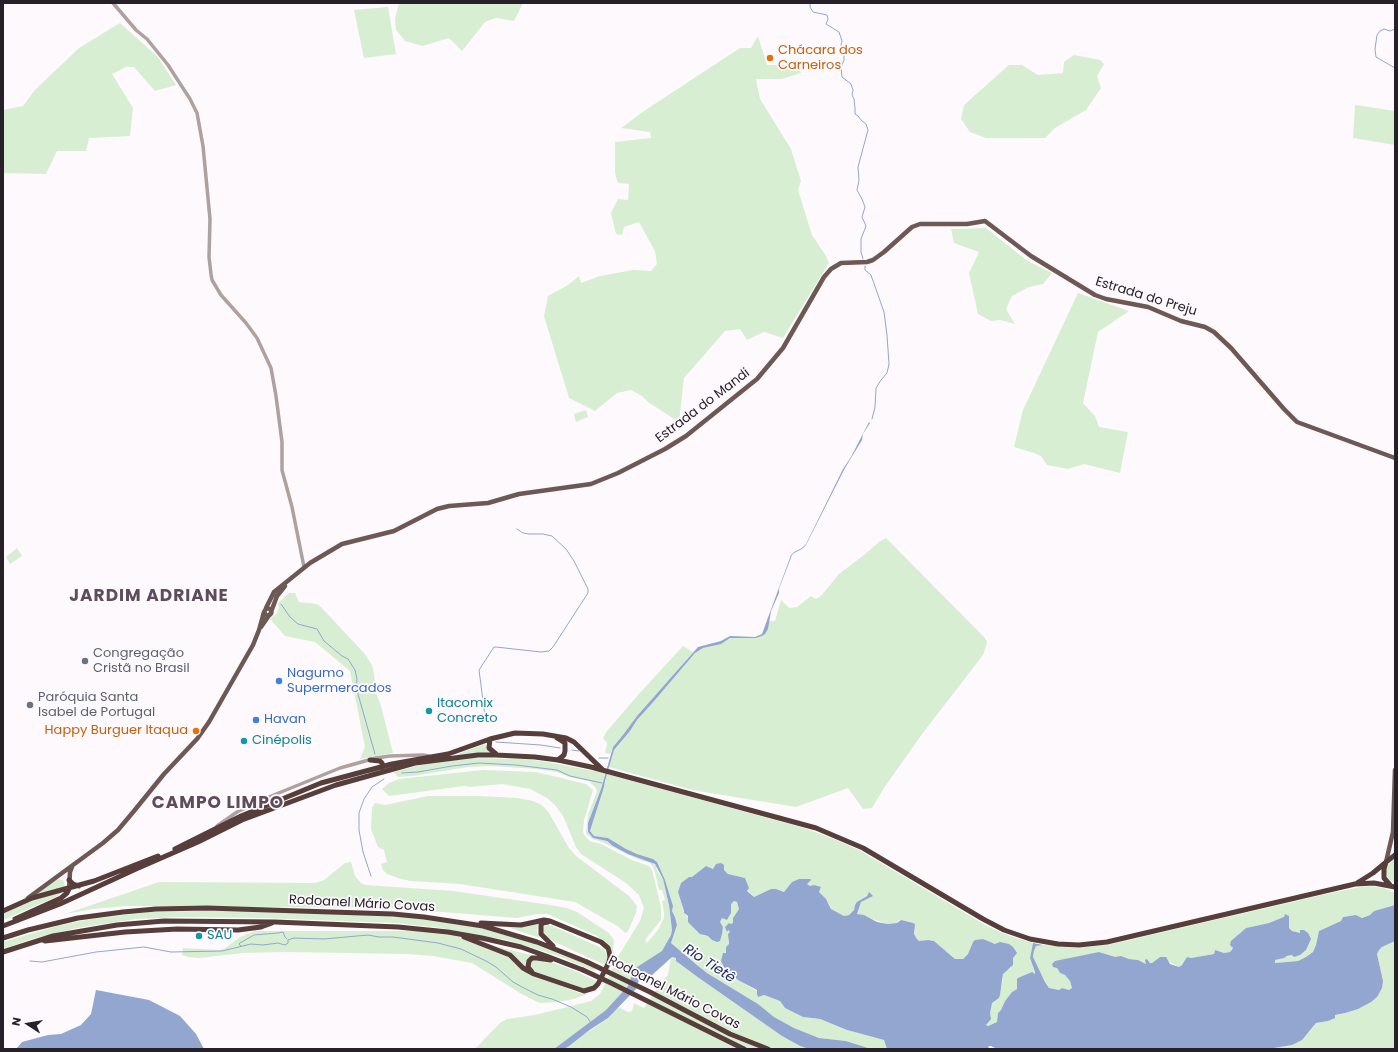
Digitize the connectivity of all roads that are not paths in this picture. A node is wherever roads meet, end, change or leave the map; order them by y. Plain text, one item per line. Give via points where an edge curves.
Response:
1 (114, 3) edge
2 (983, 221) joint
3 (1395, 458) edge
4 (304, 567) junction
5 (292, 577) junction
6 (265, 610) junction
7 (270, 613) junction
8 (259, 630) junction
9 (553, 736) junction
10 (490, 739) junction
11 (496, 754) junction
12 (430, 756) junction
13 (370, 760) junction
14 (558, 760) junction
15 (383, 766) junction
16 (606, 770) junction
17 (1395, 770) edge
18 (375, 774) junction
19 (1393, 798) junction
20 (1395, 809) edge
21 (196, 839) junction
22 (1395, 855) edge
23 (1386, 862) junction
24 (73, 864) junction
25 (58, 876) junction
26 (69, 880) junction
27 (1355, 884) junction
28 (80, 886) junction
29 (1393, 887) edge
30 (69, 889) junction
31 (23, 901) junction
32 (3, 911) edge
33 (275, 922) junction
34 (468, 923) junction
35 (556, 924) junction
36 (3, 925) edge
37 (458, 934) junction
38 (3, 938) edge
39 (25, 944) junction
40 (557, 949) junction
41 (3, 952) edge
42 (561, 961) junction
43 (534, 974) junction
44 (744, 1049) edge
45 (768, 1049) edge

1 - 4 street via 168,65 197,113 210,219 208,257 211,274 220,295 257,338 270,368 282,442 282,470
2 - 3 main road, Estrada do Preju via 1031,256 1095,295 1148,307 1211,330 1238,356 1296,422
2 - 4 main road, Estrada do Mandi via 967,224 915,225 875,259 836,265 824,277 784,348 753,383 686,436 618,474 582,486 519,494 488,503 443,507 394,531 342,544
4 - 5 main road, Estrada do Mandi
5 - 6 main road, Estrada do Mandi via 274,592
5 - 7 main road, Estrada do Mandi via 279,593
6 - 7 main road via 266,615
6 - 8 main road, Estrada do Mandi
7 - 8 main road, Estrada do Mandi
8 - 24 main road, Estrada do Mandi via 205,729 161,777 125,823 103,843
9 - 10 highway via 515,733
9 - 14 highway via 565,743 564,754
9 - 16 highway via 574,742
10 - 11 highway via 489,748
10 - 12 highway via 448,754
11 - 14 highway
11 - 18 highway via 415,763
12 - 13 street via 396,755
12 - 15 highway
13 - 15 highway via 380,762
13 - 21 street via 340,768 269,796 237,812
14 - 16 highway
15 - 18 highway
15 - 21 highway via 305,789 241,816
16 - 27 highway via 832,834 871,852 1009,932 1049,942 1079,945 1107,942
17 - 19 main road
18 - 36 highway via 336,785 242,820 60,904
19 - 20 main road
19 - 23 main road via 1392,838
21 - 28 highway
22 - 23 highway
23 - 27 highway via 1367,878
23 - 29 highway via 1383,874 1386,882
24 - 25 main road, Estrada do Mandi
24 - 26 main road
25 - 26 main road
25 - 31 main road, Estrada do Mandi
26 - 28 highway
26 - 30 main road
27 - 29 highway via 1374,883
28 - 30 highway
30 - 31 highway
30 - 36 highway via 62,898
31 - 32 highway
33 - 37 highway, Rodoanel Mário Covas via 398,927
33 - 39 highway via 245,930 125,932
33 - 39 highway, Rodoanel Mário Covas via 133,923 70,932
34 - 35 highway via 521,925 544,920
34 - 38 highway, Rodoanel Mário Covas via 393,914 173,908 78,918
34 - 40 highway, Rodoanel Mário Covas
35 - 40 highway via 543,923 540,931
35 - 43 highway via 601,942 608,948 609,962 598,984 588,991
37 - 42 highway, Rodoanel Mário Covas via 508,944
37 - 43 highway via 510,955 523,968
39 - 41 highway, Rodoanel Mário Covas
40 - 45 highway, Rodoanel Mário Covas, bridge via 650,992 730,1034
42 - 43 highway via 532,958 528,961 528,967
42 - 44 highway, Rodoanel Mário Covas, bridge via 616,985

